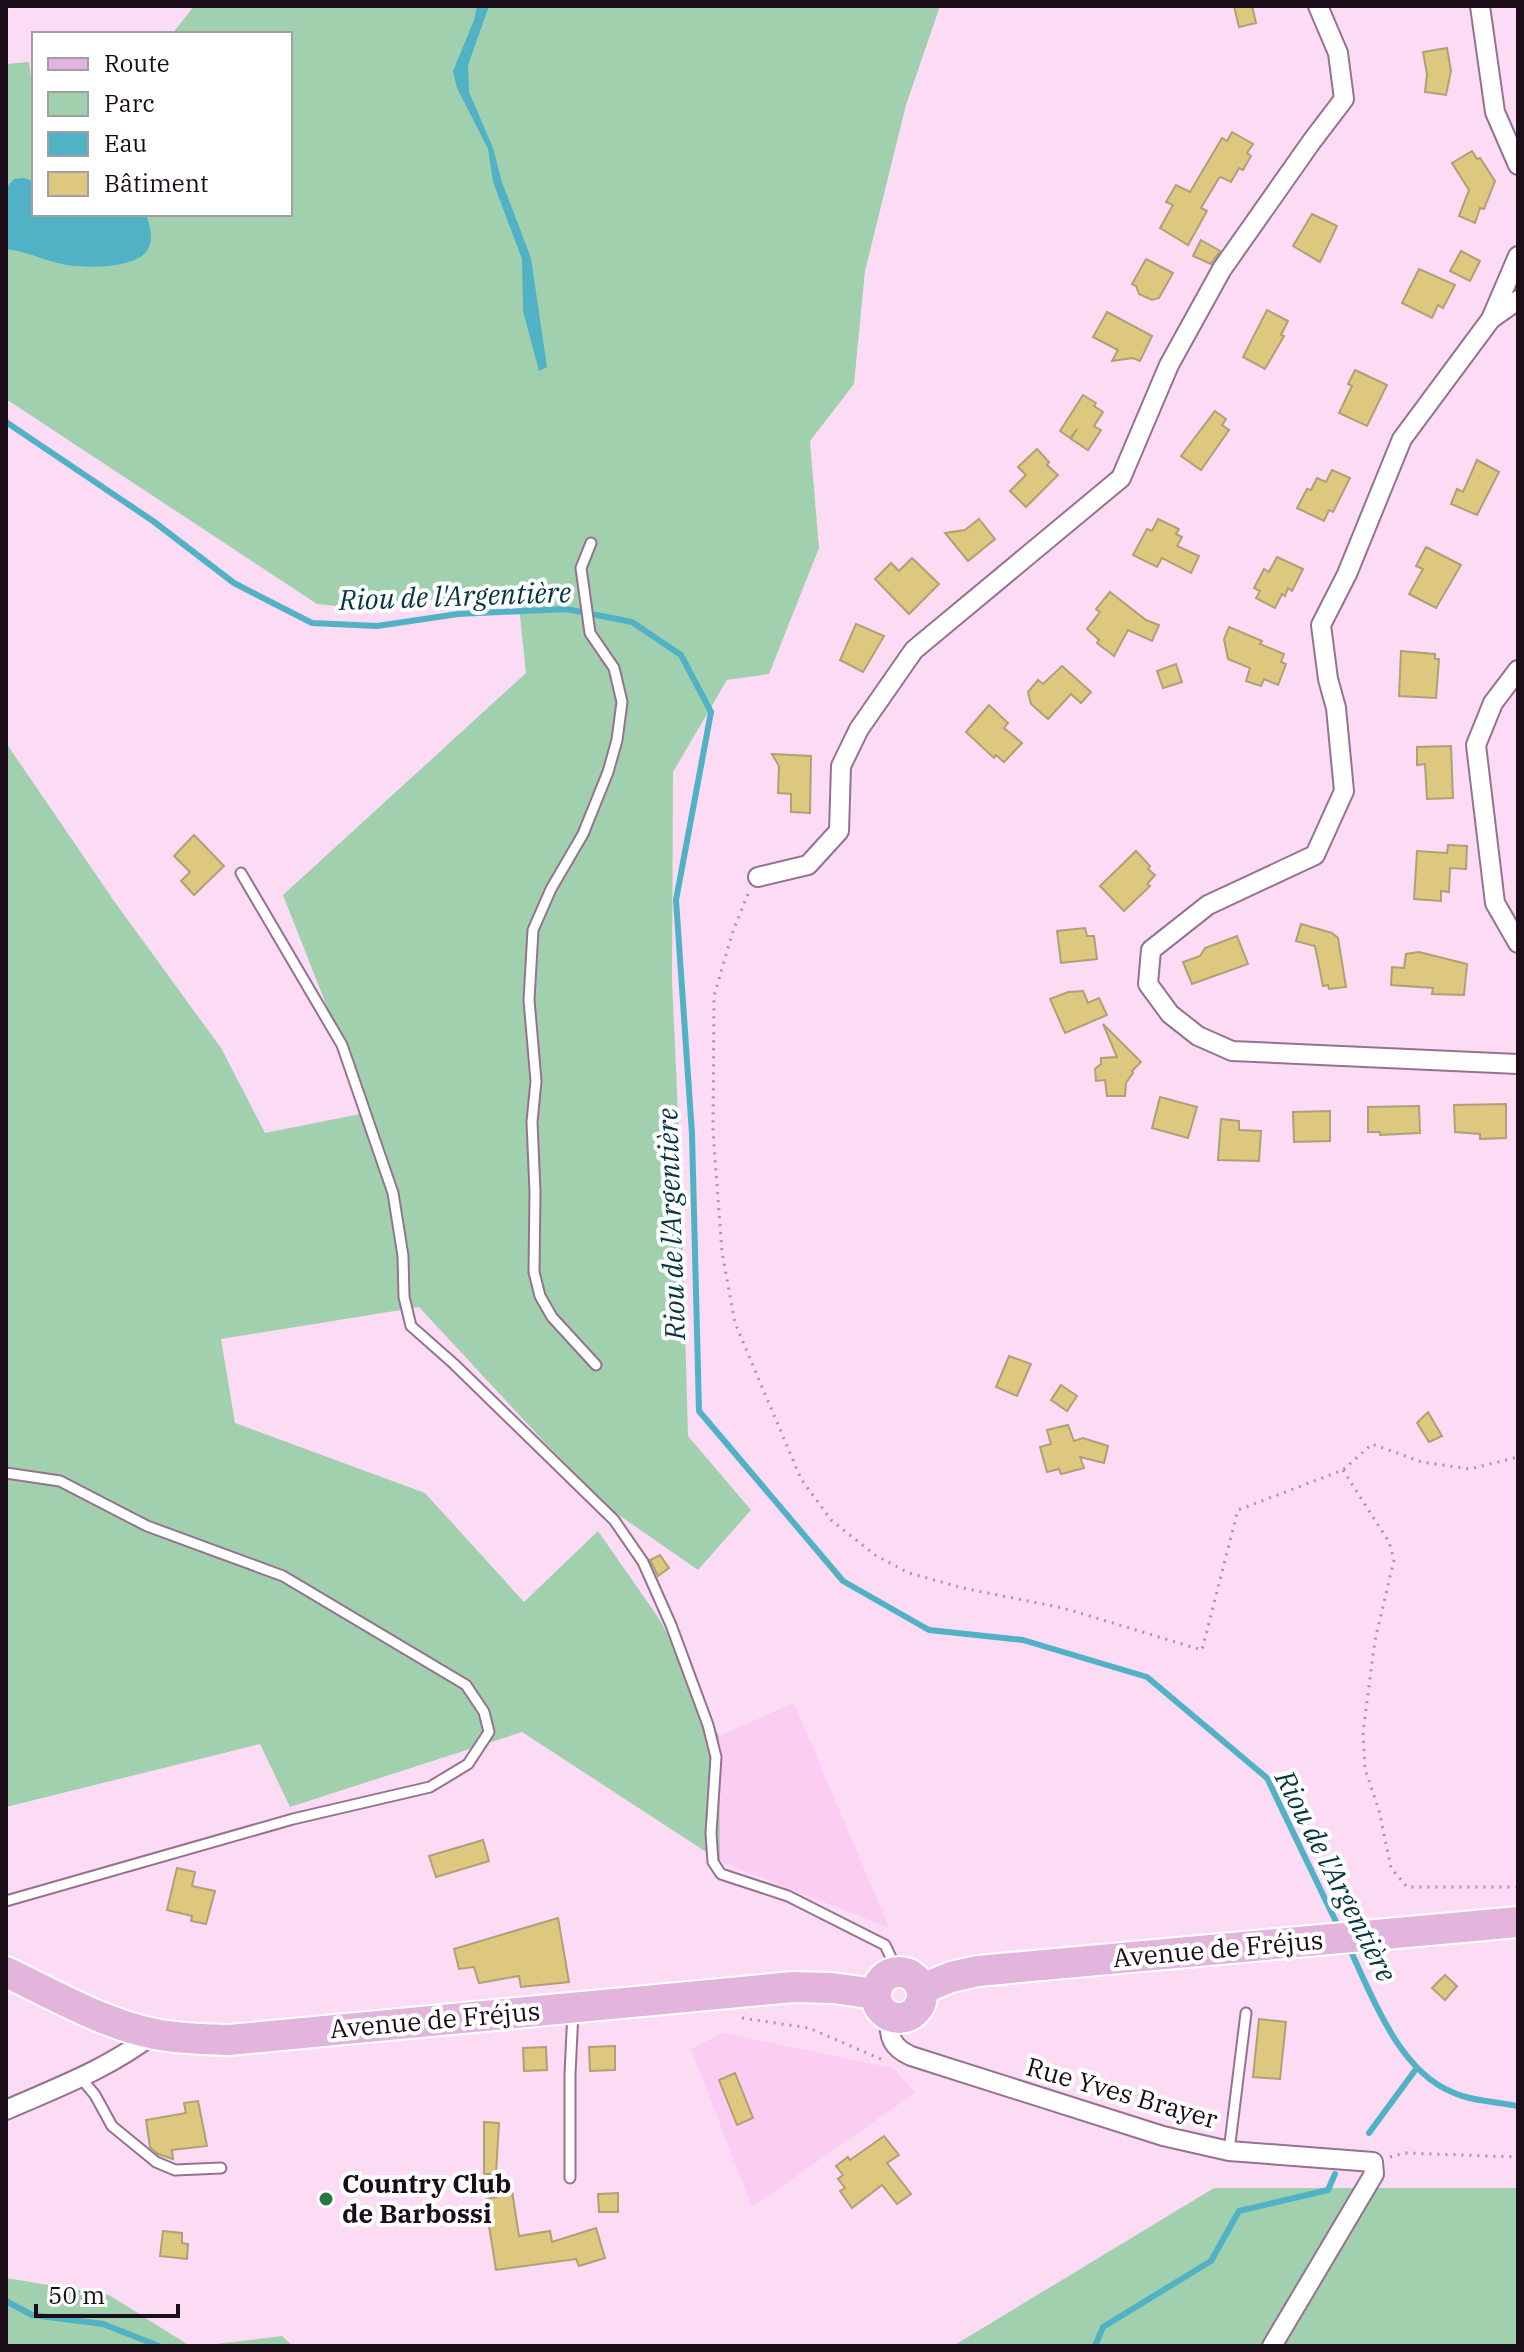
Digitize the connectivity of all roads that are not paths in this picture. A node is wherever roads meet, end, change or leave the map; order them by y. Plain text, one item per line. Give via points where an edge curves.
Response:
1 (1318, 6) edge
2 (1480, 6) edge
3 (1518, 165) edge
4 (1518, 256) edge
5 (1518, 300) edge
6 (1491, 319) junction
7 (591, 543) dead end
8 (1518, 670) edge
9 (241, 873) dead end
10 (758, 877) road end
11 (1518, 943) edge
12 (1518, 1064) edge
13 (596, 1365) dead end
14 (6, 1473) edge
15 (6, 1901) edge
16 (1518, 1922) edge
17 (6, 1972) edge
18 (910, 1981) junction
19 (884, 2005) junction
20 (573, 2007) junction
21 (1246, 2013) dead end
22 (153, 2034) junction
23 (80, 2077) junction
24 (6, 2110) edge
25 (1229, 2151) junction
26 (221, 2168) dead end
27 (570, 2178) dead end
28 (1272, 2346) edge

1 - 10 street via 1338,53 1344,99 1222,269 1169,365 1121,478 914,650 859,729 841,766 839,831 808,865
2 - 3 street via 1495,112
4 - 6 street
5 - 6 street
6 - 12 street via 1402,439 1321,625 1344,791 1315,855 1208,905 1151,950 1148,984 1170,1014 1198,1036 1232,1051
7 - 13 lane via 581,568 590,633 614,668 622,702 617,740 583,834 533,930 529,1000 536,1081 534,1272 552,1317
8 - 11 street via 1493,703 1476,745 1495,903
9 - 18 lane via 342,1045 393,1193 411,1326 614,1520 643,1562 671,1625 716,1757 713,1862 721,1874 788,1896 885,1945
14 - 15 lane via 60,1481 147,1526 283,1576 466,1685 484,1712 489,1732 468,1764 430,1787 293,1819
16 - 18 main road, Avenue de Fréjus
17 - 22 main road, Avenue de Fréjus
18 - 19 main road via 887,1975 879,1983
18 - 19 main road via 922,2000 918,2009 901,2018
19 - 20 main road, Avenue de Fréjus via 832,1988 793,1987
19 - 25 street, Rue Yves Brayer via 891,2040 911,2056 1163,2136
20 - 22 main road, Avenue de Fréjus via 229,2040
20 - 27 lane
21 - 25 lane
22 - 23 street
23 - 24 street
23 - 26 lane via 112,2126 156,2162 175,2170
25 - 28 street, Rue Yves Brayer via 1373,2162 1374,2174

